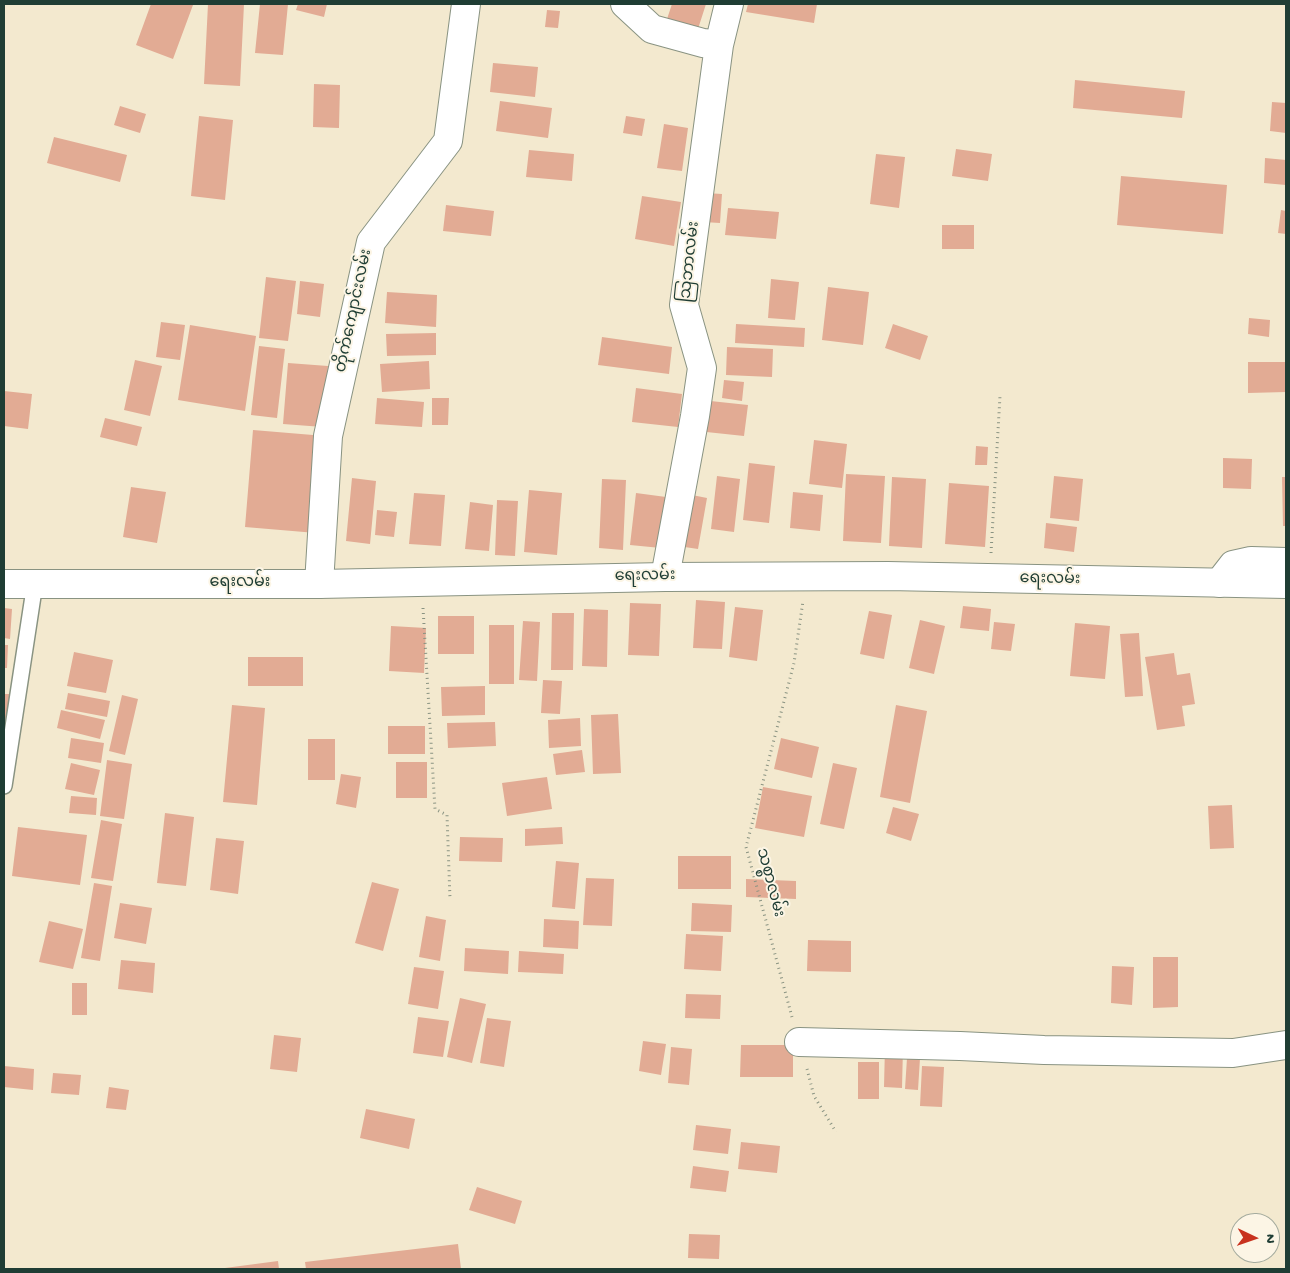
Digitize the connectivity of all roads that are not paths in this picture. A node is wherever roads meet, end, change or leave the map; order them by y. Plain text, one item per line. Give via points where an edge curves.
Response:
1 (466, 4) edge
2 (625, 4) edge
3 (729, 4) edge
4 (719, 45) junction
5 (1286, 562) edge
6 (665, 576) junction
7 (35, 583) junction
8 (1219, 583) junction
9 (4, 584) edge
10 (319, 584) junction
11 (1286, 584) edge
12 (4, 786) edge
13 (800, 1042) road end
14 (1286, 1045) edge

1 - 10 street, တိုက်ကျောင်းလမ်း via 448,141 370,242 328,436
2 - 4 street via 652,29
3 - 4 street, သြဘာလမ်း
4 - 6 street, သြဘာလမ်း via 684,305 702,368
5 - 8 street via 1251,561 1233,565
6 - 8 street, ရေးလမ်း via 888,576
6 - 10 street, ရေးလမ်း
7 - 9 street, ရေးလမ်း
7 - 10 street, ရေးလမ်း
7 - 12 lane
8 - 11 street, ရေးလမ်း
13 - 14 street via 1233,1054

